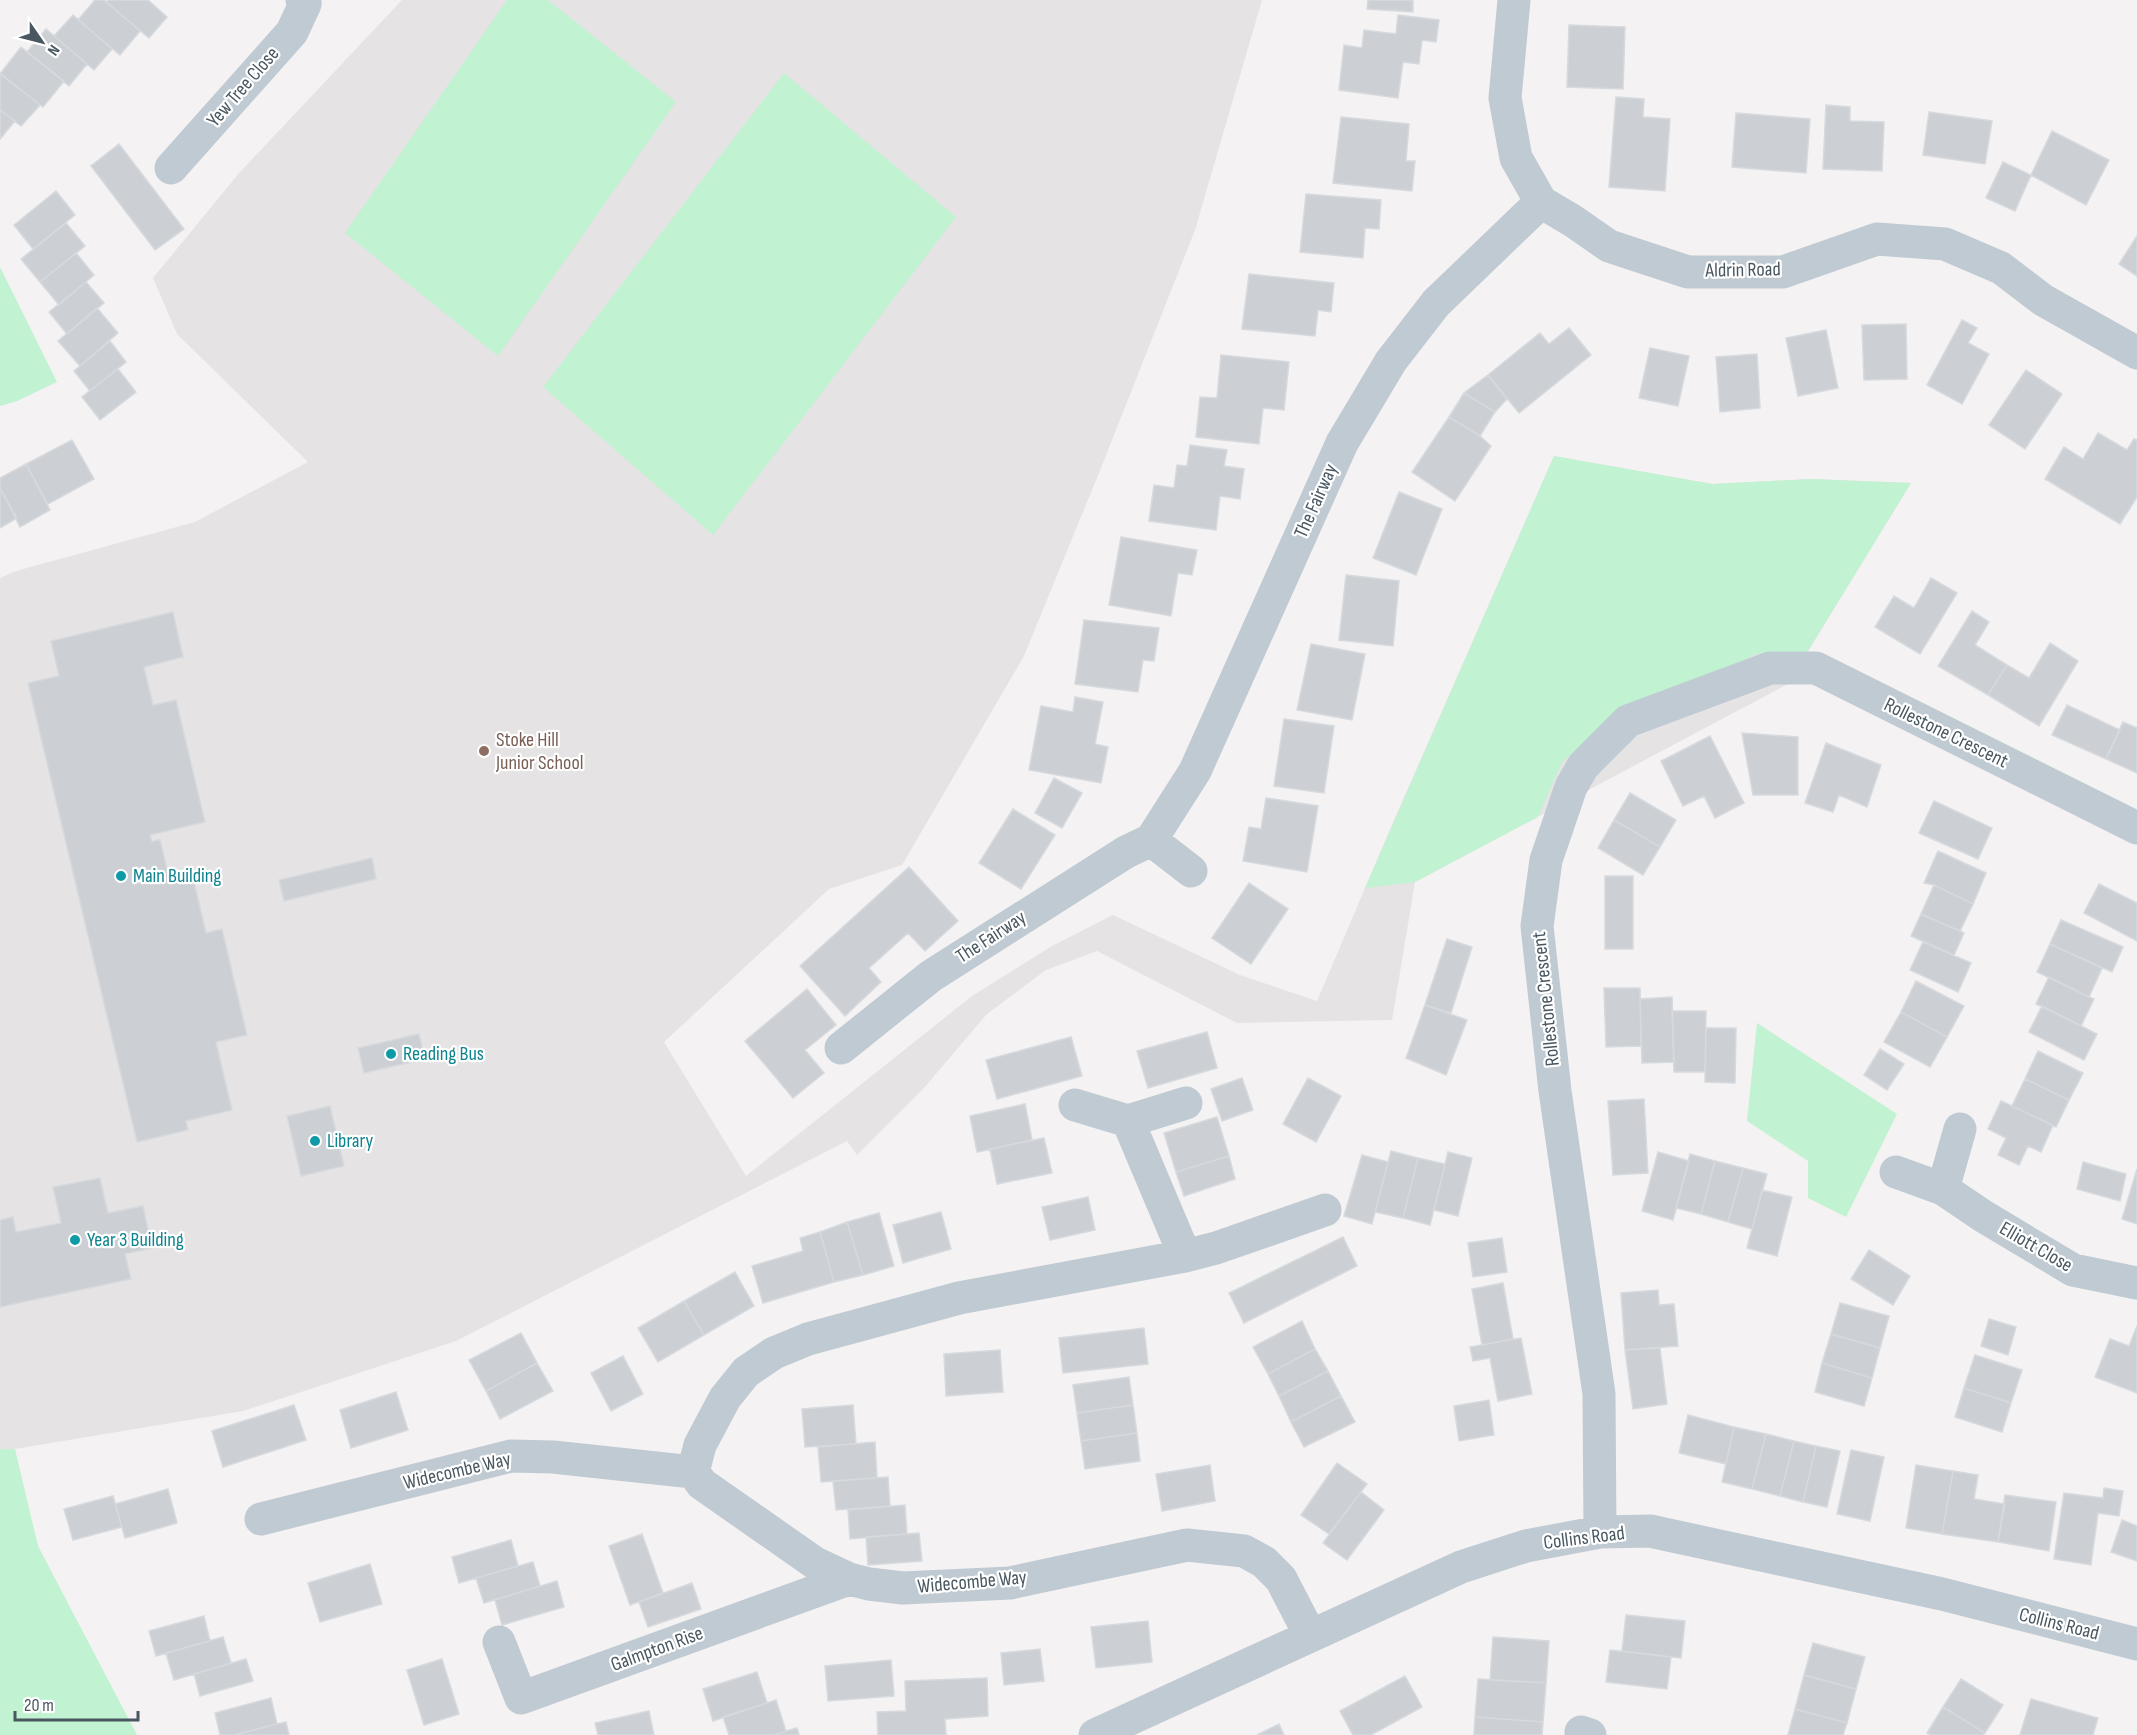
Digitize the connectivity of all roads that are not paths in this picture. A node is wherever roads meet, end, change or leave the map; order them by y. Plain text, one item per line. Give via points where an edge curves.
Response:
1 (302, 0) edge
2 (1514, 0) edge
3 (171, 168) dead end
4 (1540, 202) junction
5 (2137, 353) edge
6 (2137, 828) edge
7 (1151, 840) junction
8 (1191, 871) dead end
9 (841, 1048) dead end
10 (1186, 1103) dead end
11 (1075, 1105) dead end
12 (1128, 1121) junction
13 (1960, 1129) dead end
14 (1896, 1172) dead end
15 (1943, 1189) junction
16 (1325, 1210) dead end
17 (1185, 1256) junction
18 (2137, 1283) edge
19 (693, 1472) junction
20 (261, 1519) dead end
21 (1600, 1532) junction
22 (849, 1579) junction
23 (1310, 1635) junction
24 (499, 1642) dead end
25 (2137, 1644) edge
26 (1095, 1735) edge

1 - 3 street, Yew Tree Close via 305,4 292,32
2 - 4 street via 1505,98 1516,158
4 - 5 street, Aldrin Road via 1609,246 1688,272 1783,272 1877,239 1945,244 2001,268 2043,300
4 - 7 street, The Fairway via 1436,303 1391,361 1342,443 1195,771
6 - 21 street, Rollestone Crescent via 1815,668 1770,668 1628,721 1584,766 1571,787 1546,860 1537,926 1599,1394
7 - 8 street
7 - 9 street, The Fairway via 931,976
10 - 12 street
11 - 12 street
12 - 17 street
13 - 15 street
14 - 15 street, Elliott Close
15 - 18 street, Elliott Close via 2073,1270
16 - 17 street
17 - 19 street via 958,1298 808,1339 774,1353 747,1372 725,1398 700,1445
19 - 20 street, Widecombe Way via 512,1456
19 - 22 street, Widecombe Way via 702,1484 815,1563
21 - 23 street, Collins Road via 1526,1546 1461,1567
21 - 25 street, Collins Road via 1650,1532 1942,1594
22 - 23 street, Widecombe Way via 903,1588 1010,1583 1187,1545 1244,1551 1264,1562 1281,1579
22 - 24 street, Galmpton Rise via 521,1698
23 - 26 street, Collins Road

